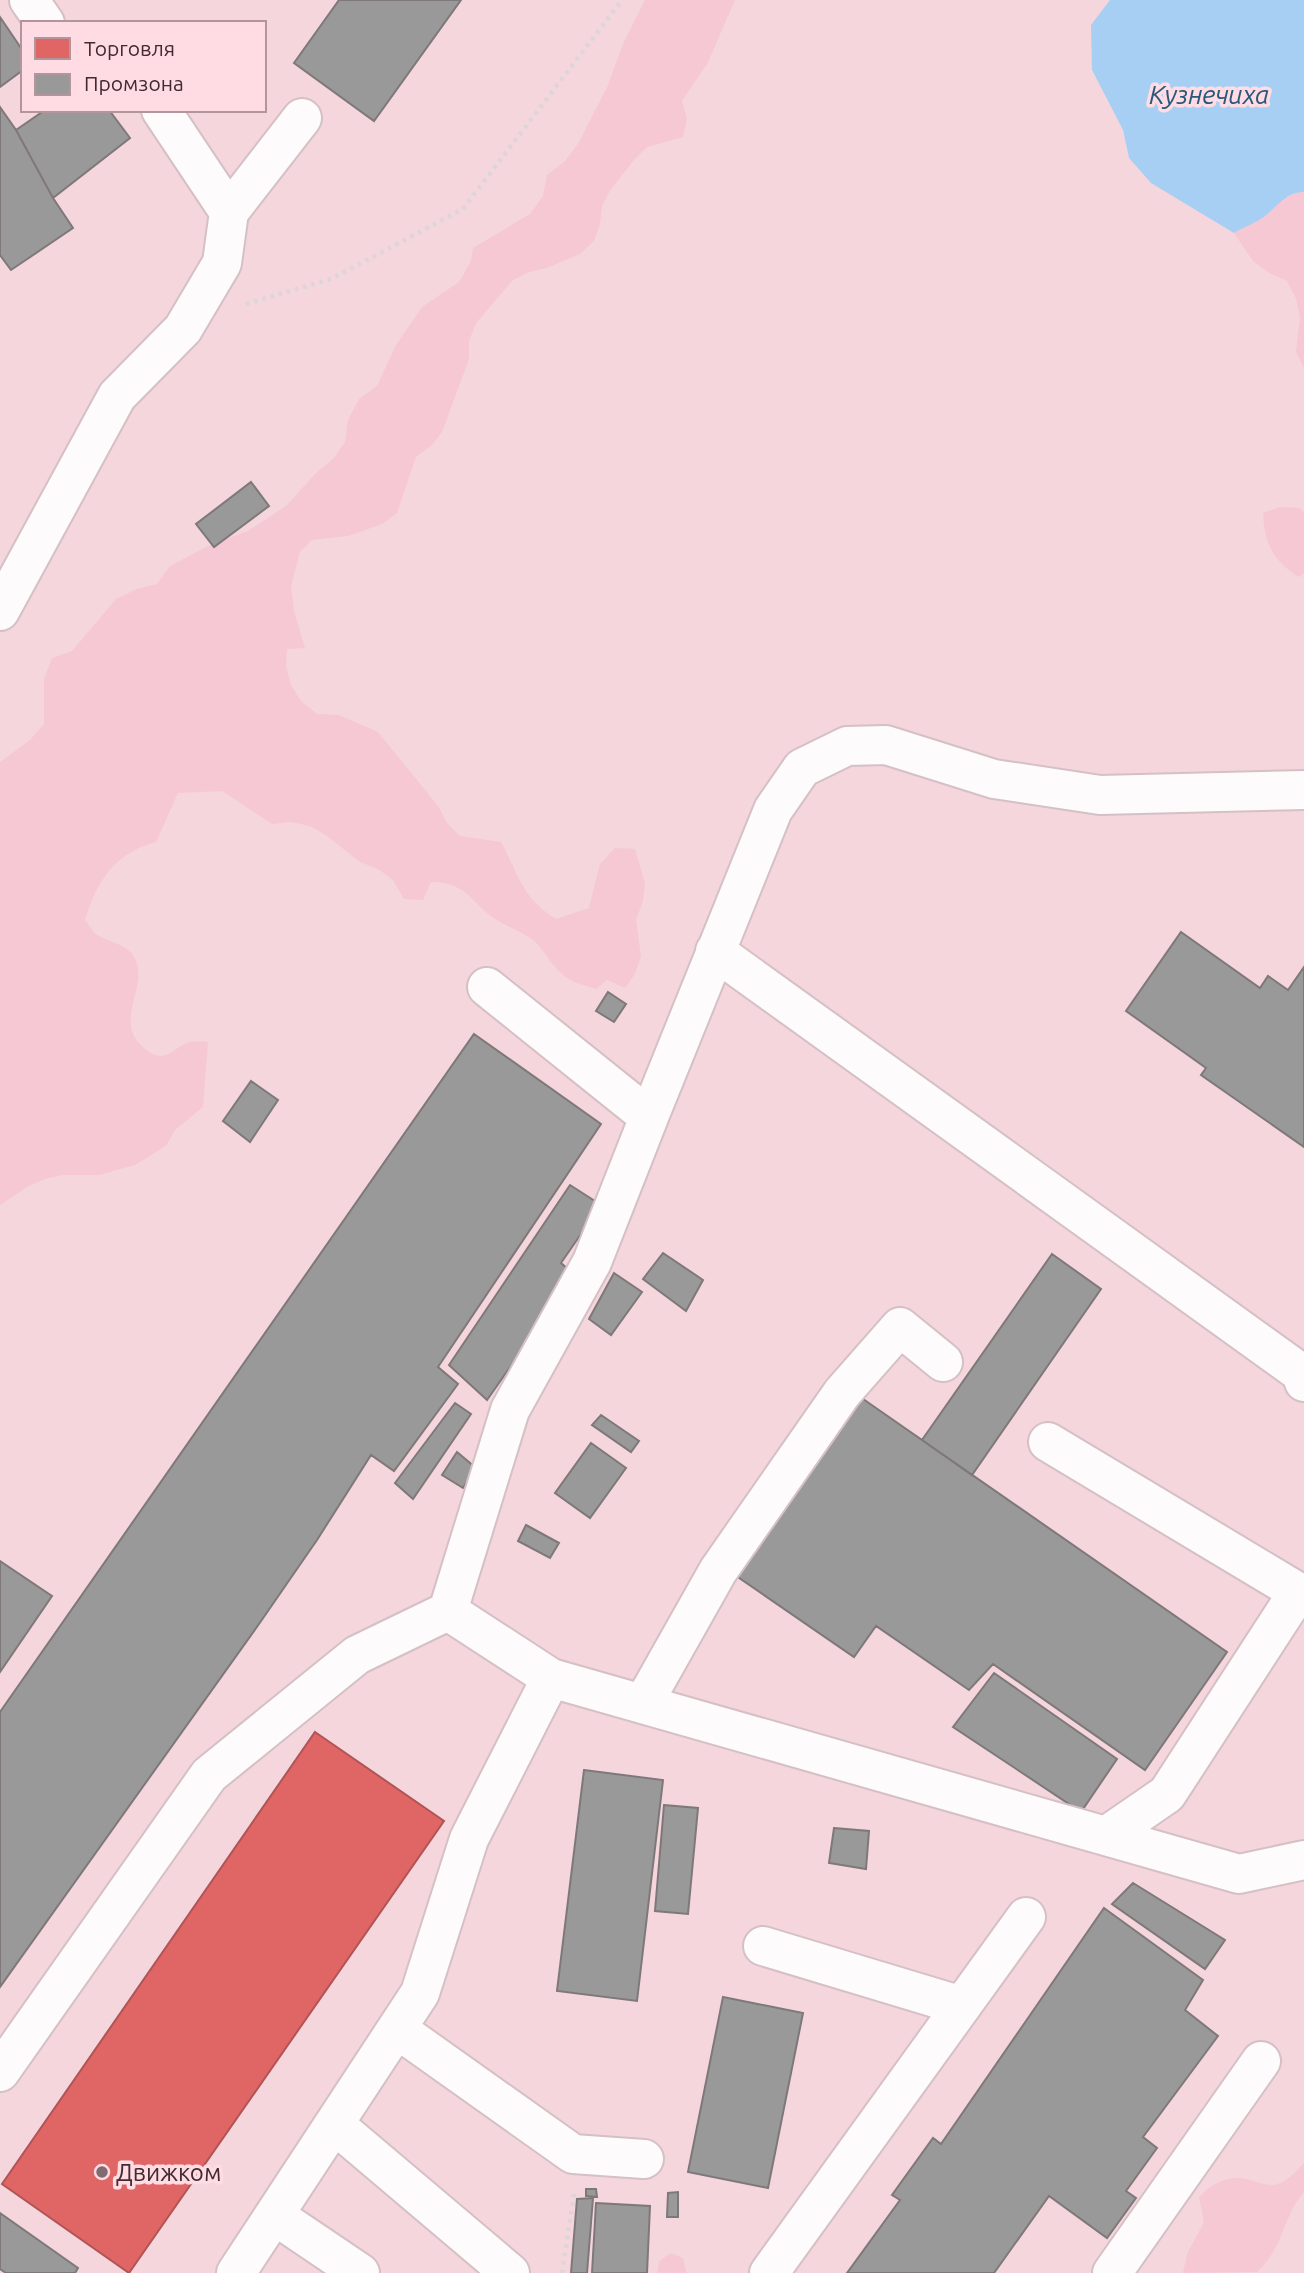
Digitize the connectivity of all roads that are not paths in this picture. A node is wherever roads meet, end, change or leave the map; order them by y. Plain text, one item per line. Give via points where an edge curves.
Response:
1 (29, 0) edge
2 (44, 21) edge
3 (162, 112) edge
4 (302, 118) dead end
5 (229, 212) junction
6 (0, 611) edge
7 (1304, 790) edge
8 (715, 951) junction
9 (487, 987) dead end
10 (649, 1117) junction
11 (943, 1362) dead end
12 (1304, 1382) edge
13 (1048, 1443) dead end
14 (447, 1611) junction
15 (551, 1678) junction
16 (643, 1704) junction
17 (1106, 1836) junction
18 (1304, 1860) edge
19 (1026, 1917) dead end
20 (763, 1946) dead end
21 (962, 2006) junction
22 (397, 2029) junction
23 (1261, 2061) dead end
24 (0, 2072) edge
25 (334, 2124) junction
26 (644, 2159) dead end
27 (274, 2215) junction
28 (236, 2273) edge
29 (360, 2273) edge
30 (510, 2273) edge
31 (769, 2273) edge
32 (1112, 2273) edge

1 - 2 lane
3 - 5 lane
4 - 5 lane
5 - 6 lane via 222,263 188,321 117,396
7 - 8 lane via 1100,795 994,779 886,745 847,746 802,768 773,810
8 - 10 lane
8 - 12 lane via 1301,1373
9 - 10 lane
10 - 14 lane via 592,1262 509,1410
11 - 16 lane via 900,1327 842,1393 718,1571
13 - 17 lane via 1298,1592 1167,1794
14 - 15 lane
14 - 24 lane via 357,1655 209,1775
15 - 16 lane
15 - 22 lane via 470,1839 420,1993
16 - 17 lane
17 - 18 lane via 1239,1874
19 - 21 lane
20 - 21 lane
21 - 31 lane
22 - 25 lane
22 - 26 lane via 573,2154
23 - 32 lane
25 - 27 lane
25 - 30 lane
27 - 28 lane
27 - 29 lane

